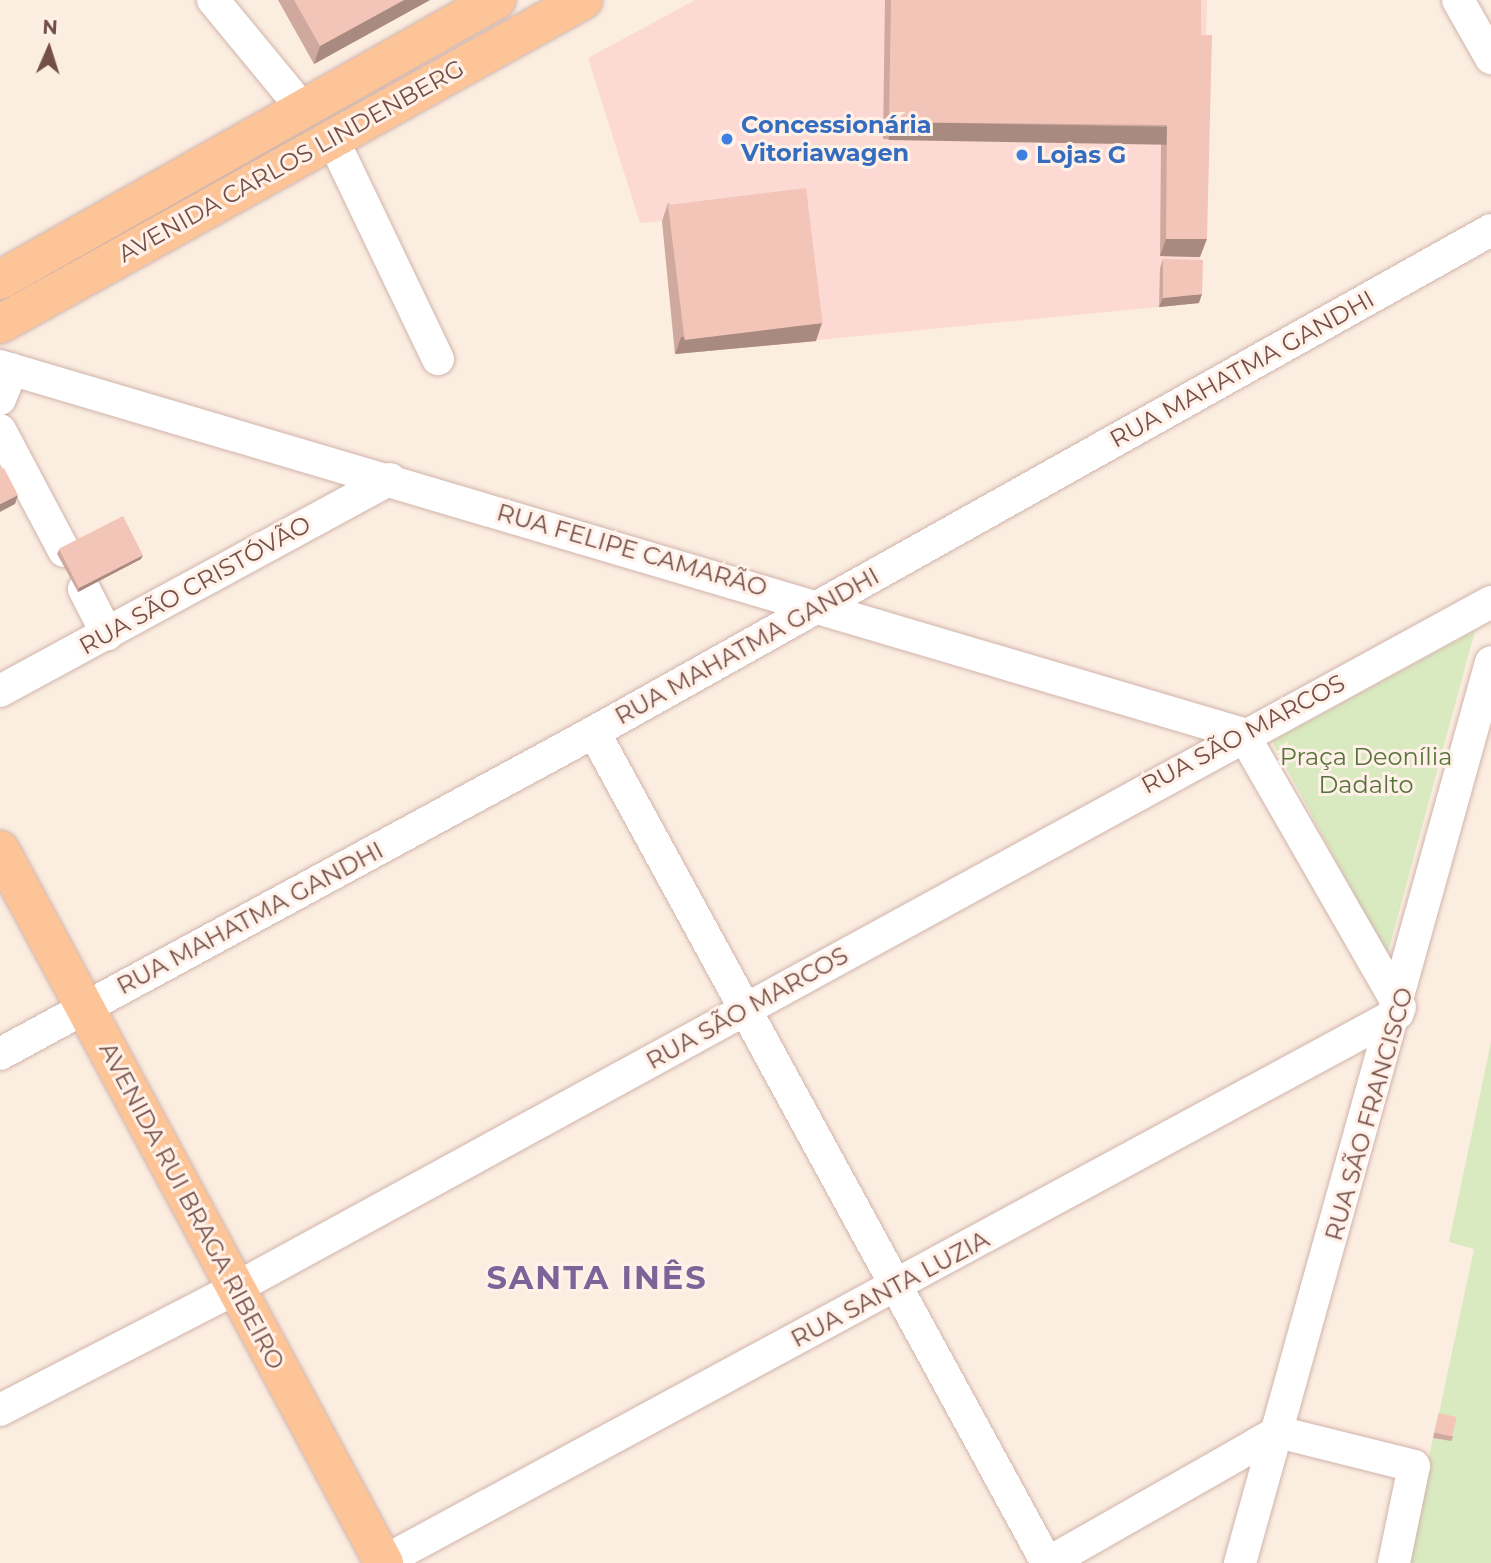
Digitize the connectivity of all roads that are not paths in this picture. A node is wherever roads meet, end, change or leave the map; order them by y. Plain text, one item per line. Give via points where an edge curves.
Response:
1 (496, 0) edge
2 (583, 0) edge
3 (1458, 0) edge
4 (218, 2) edge
5 (1491, 58) edge
6 (303, 109) junction
7 (333, 140) junction
8 (1491, 230) edge
9 (0, 280) edge
10 (0, 324) edge
11 (439, 359) dead end
12 (6, 367) edge
13 (0, 399) edge
14 (0, 430) edge
15 (390, 479) junction
16 (64, 551) edge
17 (84, 589) edge
18 (1491, 602) edge
19 (820, 604) junction
20 (107, 634) junction
21 (1491, 662) edge
22 (0, 691) edge
23 (594, 732) junction
24 (1242, 734) junction
25 (0, 850) edge
26 (85, 1007) junction
27 (745, 1009) junction
28 (1399, 1010) junction
29 (0, 1054) edge
30 (896, 1286) junction
31 (236, 1288) junction
32 (0, 1410) edge
33 (1278, 1432) junction
34 (383, 1563) edge
35 (1047, 1563) edge
36 (1240, 1563) edge
37 (1394, 1563) edge

1 - 6 main road, AVENIDA CARLOS LINDENBERG
2 - 7 main road, AVENIDA CARLOS LINDENBERG
3 - 5 street
4 - 6 street
6 - 7 main road
6 - 9 main road, AVENIDA CARLOS LINDENBERG
7 - 10 main road, AVENIDA CARLOS LINDENBERG
7 - 11 street
8 - 19 street, RUA MAHATMA GANDHI
12 - 13 street
12 - 15 street, RUA FELIPE CAMARÃO
14 - 16 street
15 - 19 street, RUA FELIPE CAMARÃO
15 - 20 street, RUA SÃO CRISTÓVÃO
17 - 20 street
18 - 24 street, RUA SÃO MARCOS
19 - 23 street, RUA MAHATMA GANDHI
19 - 24 street, RUA FELIPE CAMARÃO
20 - 22 street, RUA SÃO CRISTÓVÃO
21 - 28 street, RUA SÃO FRANCISCO
23 - 26 street, RUA MAHATMA GANDHI
23 - 27 street
24 - 27 street, RUA SÃO MARCOS
24 - 28 street
25 - 26 main road, AVENIDA RUI BRAGA RIBEIRO
26 - 29 street, RUA MAHATMA GANDHI
26 - 31 main road, AVENIDA RUI BRAGA RIBEIRO
27 - 30 street
27 - 31 street, RUA SÃO MARCOS
28 - 30 street, RUA SANTA LUZIA
28 - 33 street, RUA SÃO FRANCISCO
30 - 34 street, RUA SANTA LUZIA
30 - 35 street
31 - 32 street, RUA SÃO MARCOS
31 - 34 main road, AVENIDA RUI BRAGA RIBEIRO
33 - 35 street
33 - 36 street, RUA SÃO FRANCISCO
33 - 37 street via 1414,1466

